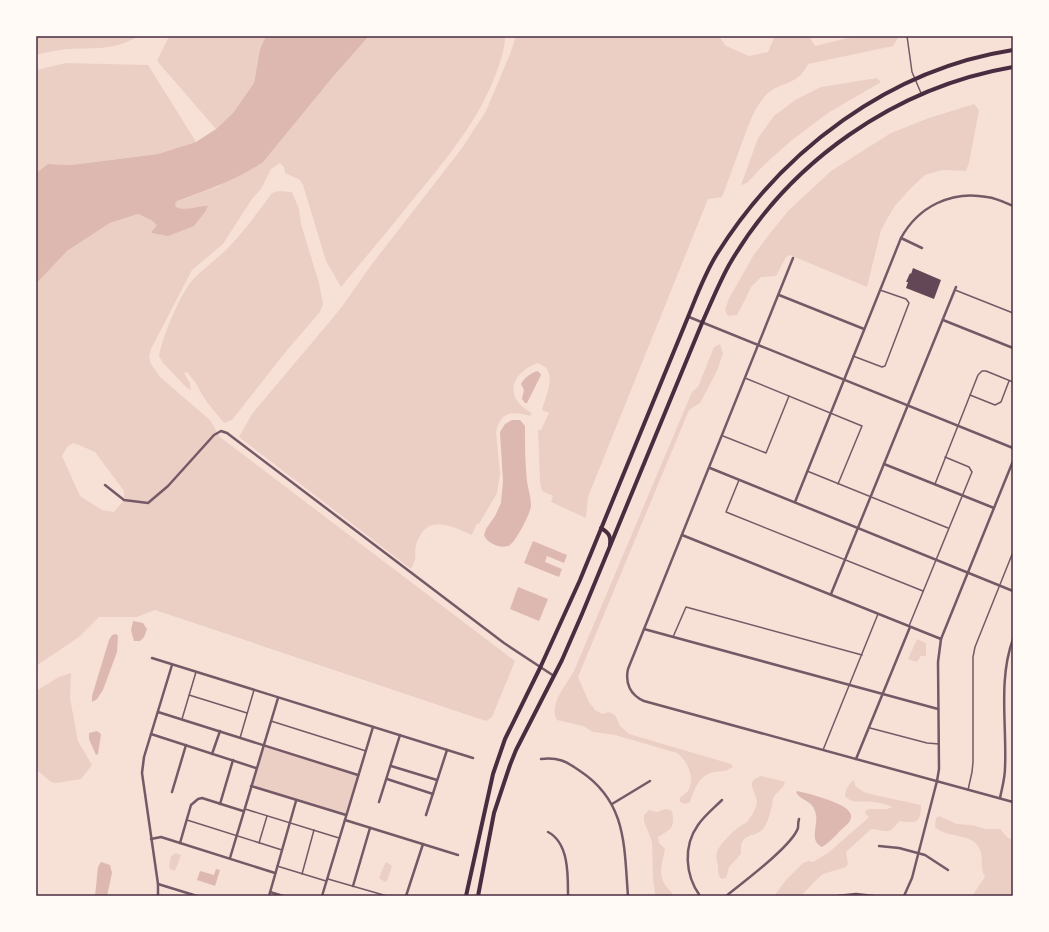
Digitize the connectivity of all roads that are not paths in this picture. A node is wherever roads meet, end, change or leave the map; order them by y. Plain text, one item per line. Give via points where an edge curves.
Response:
1 (907, 36) edge
2 (1013, 50) edge
3 (1013, 66) edge
4 (914, 79) junction
5 (921, 93) junction
6 (1013, 206) edge
7 (901, 238) junction
8 (922, 248) dead end
9 (793, 258) dead end
10 (956, 289) joint
11 (880, 290) junction
12 (779, 294) junction
13 (1013, 313) edge
14 (688, 317) junction
15 (943, 320) junction
16 (702, 323) junction
17 (864, 329) junction
18 (758, 344) junction
19 (1013, 348) edge
20 (853, 356) junction
21 (745, 378) junction
22 (844, 379) junction
23 (1009, 381) junction
24 (1013, 382) edge
25 (970, 394) junction
26 (789, 396) junction
27 (908, 405) junction
28 (830, 413) junction
29 (958, 425) junction
30 (723, 436) junction
31 (1013, 448) edge
32 (945, 457) junction
33 (1013, 460) edge
34 (884, 464) junction
35 (710, 468) junction
36 (807, 471) junction
37 (739, 480) junction
38 (838, 484) junction
39 (935, 484) junction
40 (105, 485) dead end
41 (962, 495) junction
42 (871, 496) junction
43 (794, 502) junction
44 (994, 508) junction
45 (602, 528) junction
46 (858, 528) junction
47 (948, 528) junction
48 (682, 535) junction
49 (609, 551) junction
50 (1013, 552) edge
51 (936, 559) junction
52 (845, 560) junction
53 (968, 572) junction
54 (1000, 585) junction
55 (923, 591) junction
56 (1013, 591) edge
57 (831, 594) junction
58 (878, 614) junction
59 (910, 626) junction
60 (644, 629) junction
61 (674, 637) junction
62 (942, 639) junction
63 (1013, 639) edge
64 (862, 655) junction
65 (152, 658) dead end
66 (172, 665) junction
67 (540, 668) junction
68 (196, 672) junction
69 (554, 676) junction
70 (850, 685) junction
71 (254, 690) junction
72 (883, 694) junction
73 (189, 696) junction
74 (278, 698) junction
75 (938, 709) junction
76 (158, 712) junction
77 (247, 713) junction
78 (182, 719) junction
79 (271, 721) junction
80 (373, 727) junction
81 (870, 728) junction
82 (220, 731) junction
83 (151, 734) junction
84 (400, 736) junction
85 (240, 738) junction
86 (939, 744) junction
87 (186, 745) junction
88 (263, 745) junction
89 (447, 750) junction
90 (823, 750) junction
91 (366, 751) junction
92 (212, 754) junction
93 (473, 758) dead end
94 (541, 759) dead end
95 (856, 759) junction
96 (233, 760) junction
97 (391, 766) junction
98 (256, 768) junction
99 (358, 775) junction
100 (387, 778) junction
101 (437, 780) junction
102 (650, 780) dead end
103 (937, 781) junction
104 (251, 786) junction
105 (968, 790) junction
106 (172, 792) dead end
107 (432, 794) junction
108 (1000, 798) junction
109 (722, 800) dead end
110 (296, 801) junction
111 (379, 802) dead end
112 (1013, 802) edge
113 (220, 804) junction
114 (612, 804) junction
115 (244, 810) junction
116 (346, 815) junction
117 (426, 815) dead end
118 (267, 816) junction
119 (799, 819) dead end
120 (187, 820) junction
121 (345, 820) junction
122 (290, 823) junction
123 (370, 828) junction
124 (314, 830) junction
125 (548, 832) dead end
126 (236, 836) junction
127 (151, 838) junction
128 (339, 838) junction
129 (180, 843) junction
130 (259, 843) junction
131 (423, 844) junction
132 (879, 846) dead end
133 (282, 850) junction
134 (918, 852) junction
135 (458, 855) dead end
136 (230, 858) junction
137 (277, 866) junction
138 (948, 870) dead end
139 (276, 873) junction
140 (302, 874) junction
141 (326, 880) junction
142 (158, 884) junction
143 (352, 886) junction
144 (270, 892) junction
145 (192, 895) edge
146 (158, 896) edge
147 (197, 896) edge
148 (269, 896) edge
149 (283, 896) edge
150 (322, 896) edge
151 (387, 896) edge
152 (406, 896) edge
153 (466, 896) edge
154 (478, 896) edge
155 (568, 896) edge
156 (628, 896) edge
157 (700, 896) edge
158 (726, 896) edge
159 (837, 896) edge
160 (874, 896) edge
161 (904, 896) edge

1 - 4 lane
2 - 4 main road via 961,62
3 - 5 main road via 958,80
4 - 5 lane
4 - 14 main road via 846,118 780,173 748,210 717,255
5 - 16 main road via 854,131 792,183 738,251 715,292
6 - 7 street via 996,199 977,196 949,198 918,215
7 - 8 street
7 - 11 street
9 - 12 street
10 - 13 lane
10 - 15 street
11 - 17 street
11 - 20 lane via 906,299 909,303 888,359 882,367
12 - 17 street
12 - 18 street
14 - 16 street
14 - 45 main road
15 - 19 street
15 - 27 street
16 - 18 street
16 - 49 main road
17 - 20 street
18 - 21 street
18 - 22 street
20 - 22 street
21 - 26 lane
21 - 30 street
22 - 27 street
22 - 28 street
23 - 24 lane
23 - 25 lane via 982,371
23 - 25 lane via 998,404
25 - 29 lane
26 - 28 lane
26 - 30 lane via 766,453
27 - 29 street
27 - 34 street
28 - 36 street
28 - 38 lane via 862,426
29 - 31 street
29 - 32 lane
30 - 35 street
32 - 39 lane
32 - 41 lane via 971,469
33 - 44 street
34 - 39 street
34 - 42 street
35 - 37 street
35 - 48 street
36 - 38 lane
36 - 43 street
37 - 43 street
37 - 52 lane via 726,512
38 - 42 lane
39 - 41 street
40 - 67 street via 124,500 148,503 168,486 214,435 221,431 227,433
41 - 44 street
41 - 47 lane
42 - 46 street
42 - 47 lane
43 - 46 street
44 - 53 street
45 - 49 main road via 610,538
45 - 67 main road
46 - 51 street
46 - 52 street
47 - 51 lane
48 - 57 street
48 - 60 street
49 - 69 main road
50 - 54 lane
51 - 53 street
51 - 55 lane
52 - 55 lane
52 - 57 street
53 - 54 street
53 - 62 street
54 - 56 street
54 - 105 lane via 973,657 973,762
55 - 59 lane
57 - 58 street
58 - 59 street
58 - 64 lane
59 - 62 street
59 - 72 street
60 - 61 street
60 - 90 street via 627,675 629,688 638,698
61 - 64 lane via 686,607
61 - 70 street
62 - 75 street via 938,662
63 - 108 street via 1005,677 1005,768
64 - 70 lane
65 - 66 street
66 - 68 street
66 - 76 street
67 - 69 street
67 - 153 main road via 512,725 493,774
68 - 71 street
68 - 73 lane
69 - 154 main road via 516,750 500,794
70 - 72 street
70 - 90 lane
71 - 74 street
71 - 77 lane
72 - 75 street
72 - 81 street
73 - 77 lane
73 - 78 lane
74 - 79 street
74 - 80 street
75 - 86 street
76 - 78 street
76 - 83 street
77 - 85 lane
78 - 82 street
79 - 88 street
79 - 91 lane
80 - 84 street
80 - 91 street
81 - 86 lane
81 - 95 street
82 - 85 street
82 - 92 street
83 - 87 street
83 - 127 street via 142,773
84 - 89 street
84 - 97 street
85 - 88 street
86 - 103 street
87 - 92 street
87 - 106 street
88 - 98 street
88 - 99 street
89 - 93 street
89 - 101 street
90 - 95 street
91 - 99 street
92 - 96 street
94 - 114 street via 552,757 572,765 594,782
95 - 103 street
96 - 98 street
96 - 113 street
97 - 100 street
97 - 101 street
98 - 104 street
99 - 116 street
100 - 107 street
100 - 111 street
101 - 107 street
102 - 114 street
103 - 105 street
103 - 134 street
104 - 110 street
104 - 115 street
105 - 108 street
107 - 117 street
108 - 112 street
109 - 157 street via 700,822 689,845 689,873
110 - 116 street
110 - 122 street
113 - 115 street
113 - 120 street via 198,799 191,805
114 - 156 street via 622,828
115 - 118 lane
115 - 126 street
116 - 121 street
118 - 122 lane
118 - 130 lane
119 - 158 street via 798,829 792,838
120 - 126 lane
120 - 129 street
121 - 123 street
121 - 128 street
122 - 124 lane
122 - 133 street
123 - 131 street
123 - 143 street
124 - 128 lane
124 - 140 lane
125 - 155 street via 557,838 564,855 568,874
126 - 130 lane
126 - 136 street
127 - 129 street via 161,837
127 - 142 street
128 - 141 street
129 - 136 street
130 - 133 lane
131 - 135 street
131 - 152 street
132 - 134 street
133 - 137 street
134 - 138 street
134 - 161 street via 912,878
136 - 139 street
137 - 139 street
137 - 140 lane
139 - 144 street
140 - 141 lane
141 - 143 lane
141 - 150 street
142 - 145 street
142 - 146 street
143 - 151 lane
144 - 148 street
144 - 149 street
145 - 147 street
159 - 160 street

